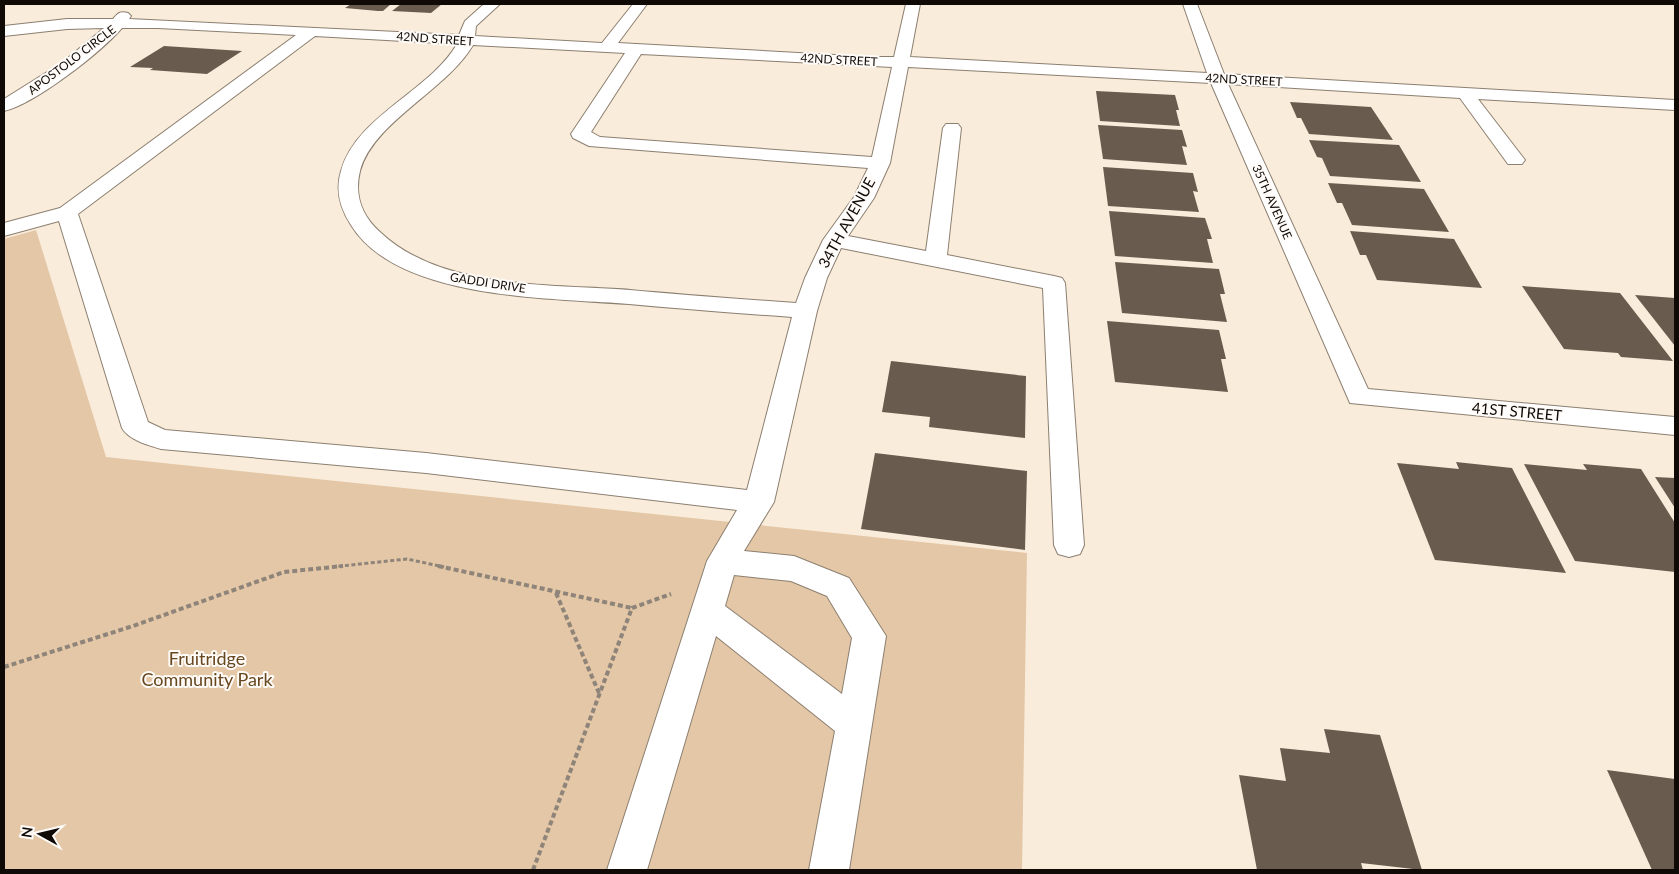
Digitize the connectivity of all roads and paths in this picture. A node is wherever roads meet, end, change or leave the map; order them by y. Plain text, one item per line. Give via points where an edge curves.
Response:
1 (130, 4) edge
2 (493, 4) edge
3 (640, 4) edge
4 (913, 4) edge
5 (1190, 4) edge
6 (120, 23) junction
7 (4, 31) edge
8 (312, 31) junction
9 (466, 42) junction
10 (607, 47) junction
11 (636, 49) junction
12 (900, 62) junction
13 (1217, 78) junction
14 (1465, 93) junction
15 (1675, 105) edge
16 (4, 106) edge
17 (952, 128) dead end
18 (1515, 160) dead end
19 (880, 163) junction
20 (67, 212) junction
21 (4, 230) edge
22 (834, 240) junction
23 (936, 260) junction
24 (805, 311) junction
25 (1359, 397) joint
26 (1675, 426) edge
27 (751, 513) junction
28 (1068, 545) dead end
29 (723, 561) junction
30 (674, 592) dead end
31 (556, 593) junction
32 (632, 608) junction
33 (707, 610) junction
34 (4, 667) edge
35 (600, 694) junction
36 (854, 725) junction
37 (533, 870) edge
38 (627, 870) edge
39 (829, 870) edge

1 - 6 street, APOSTOLO CIRCLE
2 - 9 street, GADDI DRIVE via 468,27
3 - 10 street
4 - 12 street, 34TH AVENUE
5 - 13 street, 35TH AVENUE
6 - 7 street, 42ND STREET via 67,24
6 - 8 street, 42ND STREET
6 - 16 street, APOSTOLO CIRCLE via 102,40 24,96
8 - 9 street, 42ND STREET
8 - 20 street
9 - 10 street, 42ND STREET
9 - 24 street, GADDI DRIVE via 455,58 376,132 353,163 347,180 347,196 352,215 363,231 413,264 472,283
10 - 11 street, 42ND STREET
11 - 12 street, 42ND STREET
11 - 19 street via 580,134 596,142
12 - 13 street, 42ND STREET
12 - 19 street, 34TH AVENUE
13 - 14 street, 42ND STREET
13 - 25 street, 35TH AVENUE
14 - 15 street, 42ND STREET
14 - 18 street
17 - 23 street
19 - 22 street, 34TH AVENUE via 864,198
20 - 21 street
20 - 27 street via 136,428 144,432 162,439 426,463
22 - 23 street
22 - 24 street, 34TH AVENUE
23 - 28 street via 1054,282
24 - 27 street, 34TH AVENUE
25 - 26 street, 41ST STREET
27 - 29 street, 34TH AVENUE
29 - 33 street, 34TH AVENUE
29 - 36 street via 794,570 838,587 869,636
30 - 32 path
31 - 32 path
31 - 34 path via 407,559 284,572 133,626
31 - 35 path
32 - 35 path
33 - 36 street
33 - 38 street, 34TH AVENUE
35 - 37 path
36 - 39 street

